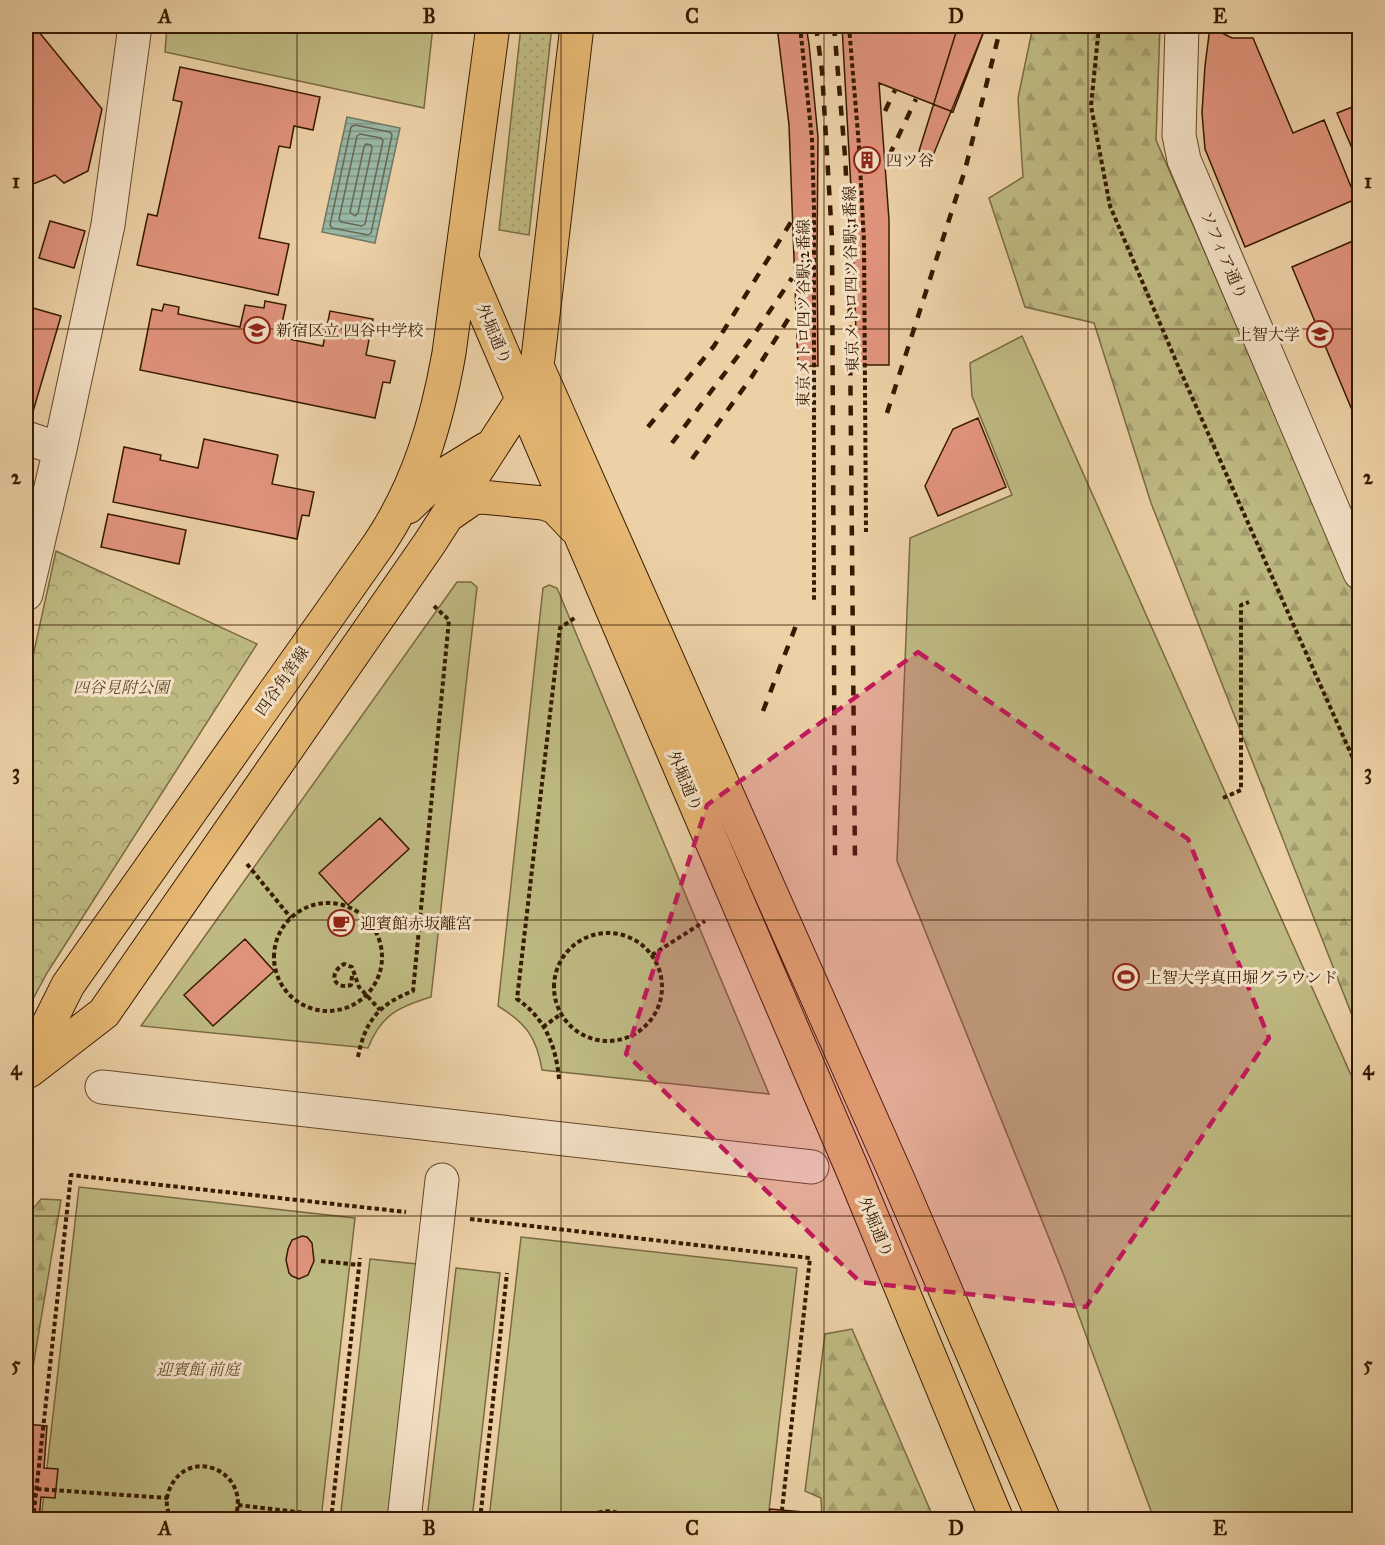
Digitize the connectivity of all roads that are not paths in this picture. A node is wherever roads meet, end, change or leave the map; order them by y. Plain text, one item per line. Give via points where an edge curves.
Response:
1 (135, 26) edge
2 (493, 26) edge
3 (577, 26) edge
4 (1182, 26) edge
5 (463, 261) junction
6 (537, 366) junction
7 (522, 400) junction
8 (26, 438) edge
9 (540, 444) junction
10 (493, 445) junction
11 (60, 449) junction
12 (584, 474) junction
13 (446, 517) junction
14 (396, 519) junction
15 (576, 530) junction
16 (1353, 541) edge
17 (1359, 573) edge
18 (26, 594) edge
19 (26, 1069) edge
20 (26, 1074) edge
21 (102, 1088) dead end
22 (812, 1167) dead end
23 (442, 1180) dead end
24 (404, 1520) edge
25 (997, 1520) edge
26 (1044, 1520) edge

1 - 11 street via 108,225
2 - 5 main road
3 - 6 main road, 外堀通り
4 - 16 street, ソフィア通り via 1179,135 1184,160
5 - 7 main road, 外堀通り
5 - 14 main road, 四谷角筈線 via 441,400 414,480
6 - 7 main road
6 - 12 main road, 外堀通り
7 - 9 main road, 外堀通り
7 - 10 main road
8 - 11 street
9 - 10 main road
9 - 12 main road
9 - 15 main road, 外堀通り
10 - 13 main road
10 - 14 main road via 436,479
11 - 18 street
12 - 26 main road, 外堀通り via 897,1177
13 - 15 main road via 473,498 543,503 555,507
13 - 20 main road via 104,1013
14 - 19 main road, 四谷角筈線 via 68,985
15 - 25 main road, 外堀通り via 853,1172
16 - 17 street, ソフィア通り
21 - 22 street
23 - 24 street

